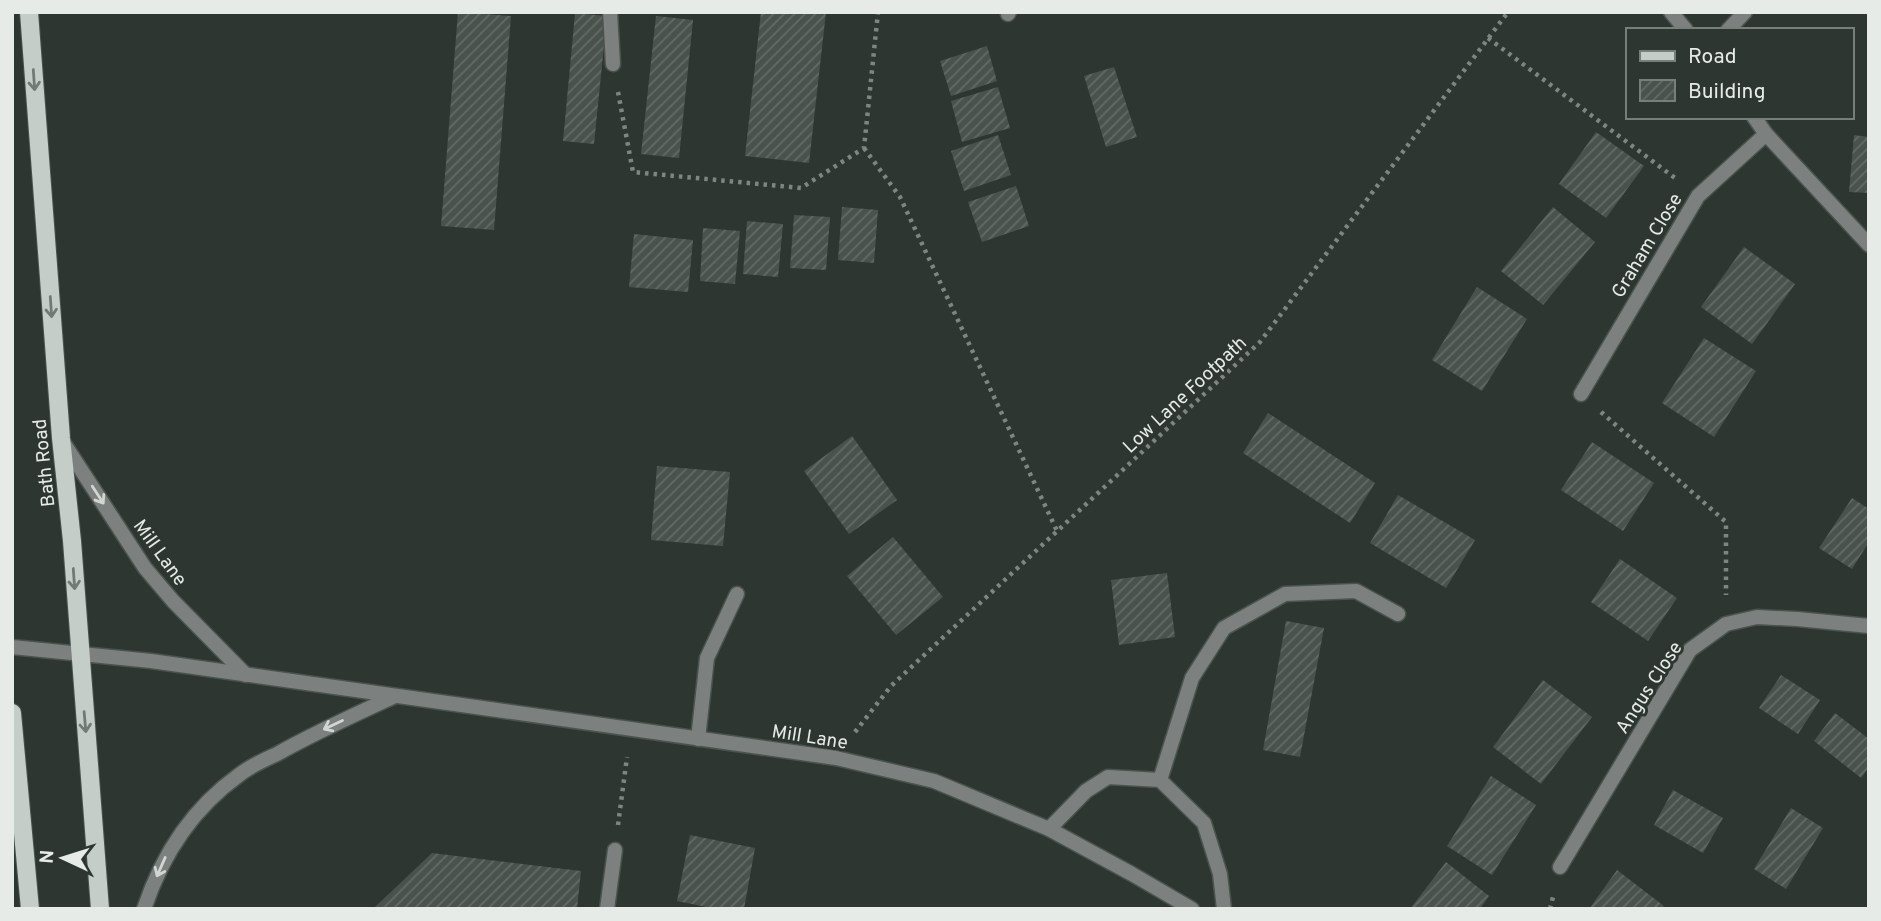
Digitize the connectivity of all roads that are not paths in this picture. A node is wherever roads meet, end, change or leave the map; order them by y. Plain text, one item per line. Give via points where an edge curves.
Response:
1 (29, 12) edge
2 (610, 12) edge
3 (1671, 12) edge
4 (1745, 12) edge
5 (1684, 28) edge
6 (1730, 28) edge
7 (613, 64) road end
8 (1755, 119) edge
9 (1766, 134) junction
10 (1869, 245) edge
11 (1581, 394) road end
12 (61, 438) junction
13 (737, 594) dead end
14 (1398, 614) dead end
15 (1869, 626) edge
16 (12, 647) edge
17 (79, 654) junction
18 (246, 675) junction
19 (394, 696) junction
20 (12, 713) edge
21 (698, 739) junction
22 (1160, 780) junction
23 (1049, 829) junction
24 (615, 850) road end
25 (1560, 867) dead end
26 (30, 909) edge
27 (100, 909) edge
28 (144, 909) edge
29 (607, 909) edge
30 (1192, 909) edge
31 (1224, 909) edge

1 -> 12 main road, Bath Road
2 - 7 street
3 - 5 street
4 - 6 street
8 - 9 street
9 - 10 street
9 - 11 street, Graham Close via 1698,195
12 -> 17 main road, Bath Road
12 -> 18 street, Mill Lane via 145,568
13 - 21 street via 707,658
14 - 22 street via 1356,591 1285,594 1224,628 1192,678
15 - 25 street, Angus Close via 1757,617 1727,624 1690,650
16 - 17 street, Mill Lane
17 - 18 street, Mill Lane
17 -> 27 main road, Bath Road
18 - 19 street, Mill Lane
19 - 21 street, Mill Lane
19 -> 28 street via 300,740 217,792 187,824 167,855
20 - 26 main road
21 - 23 street, Mill Lane via 836,758 934,781
22 - 23 street via 1108,777 1086,791
22 - 31 street via 1204,822 1220,874
23 - 30 street, Mill Lane
24 - 29 street

